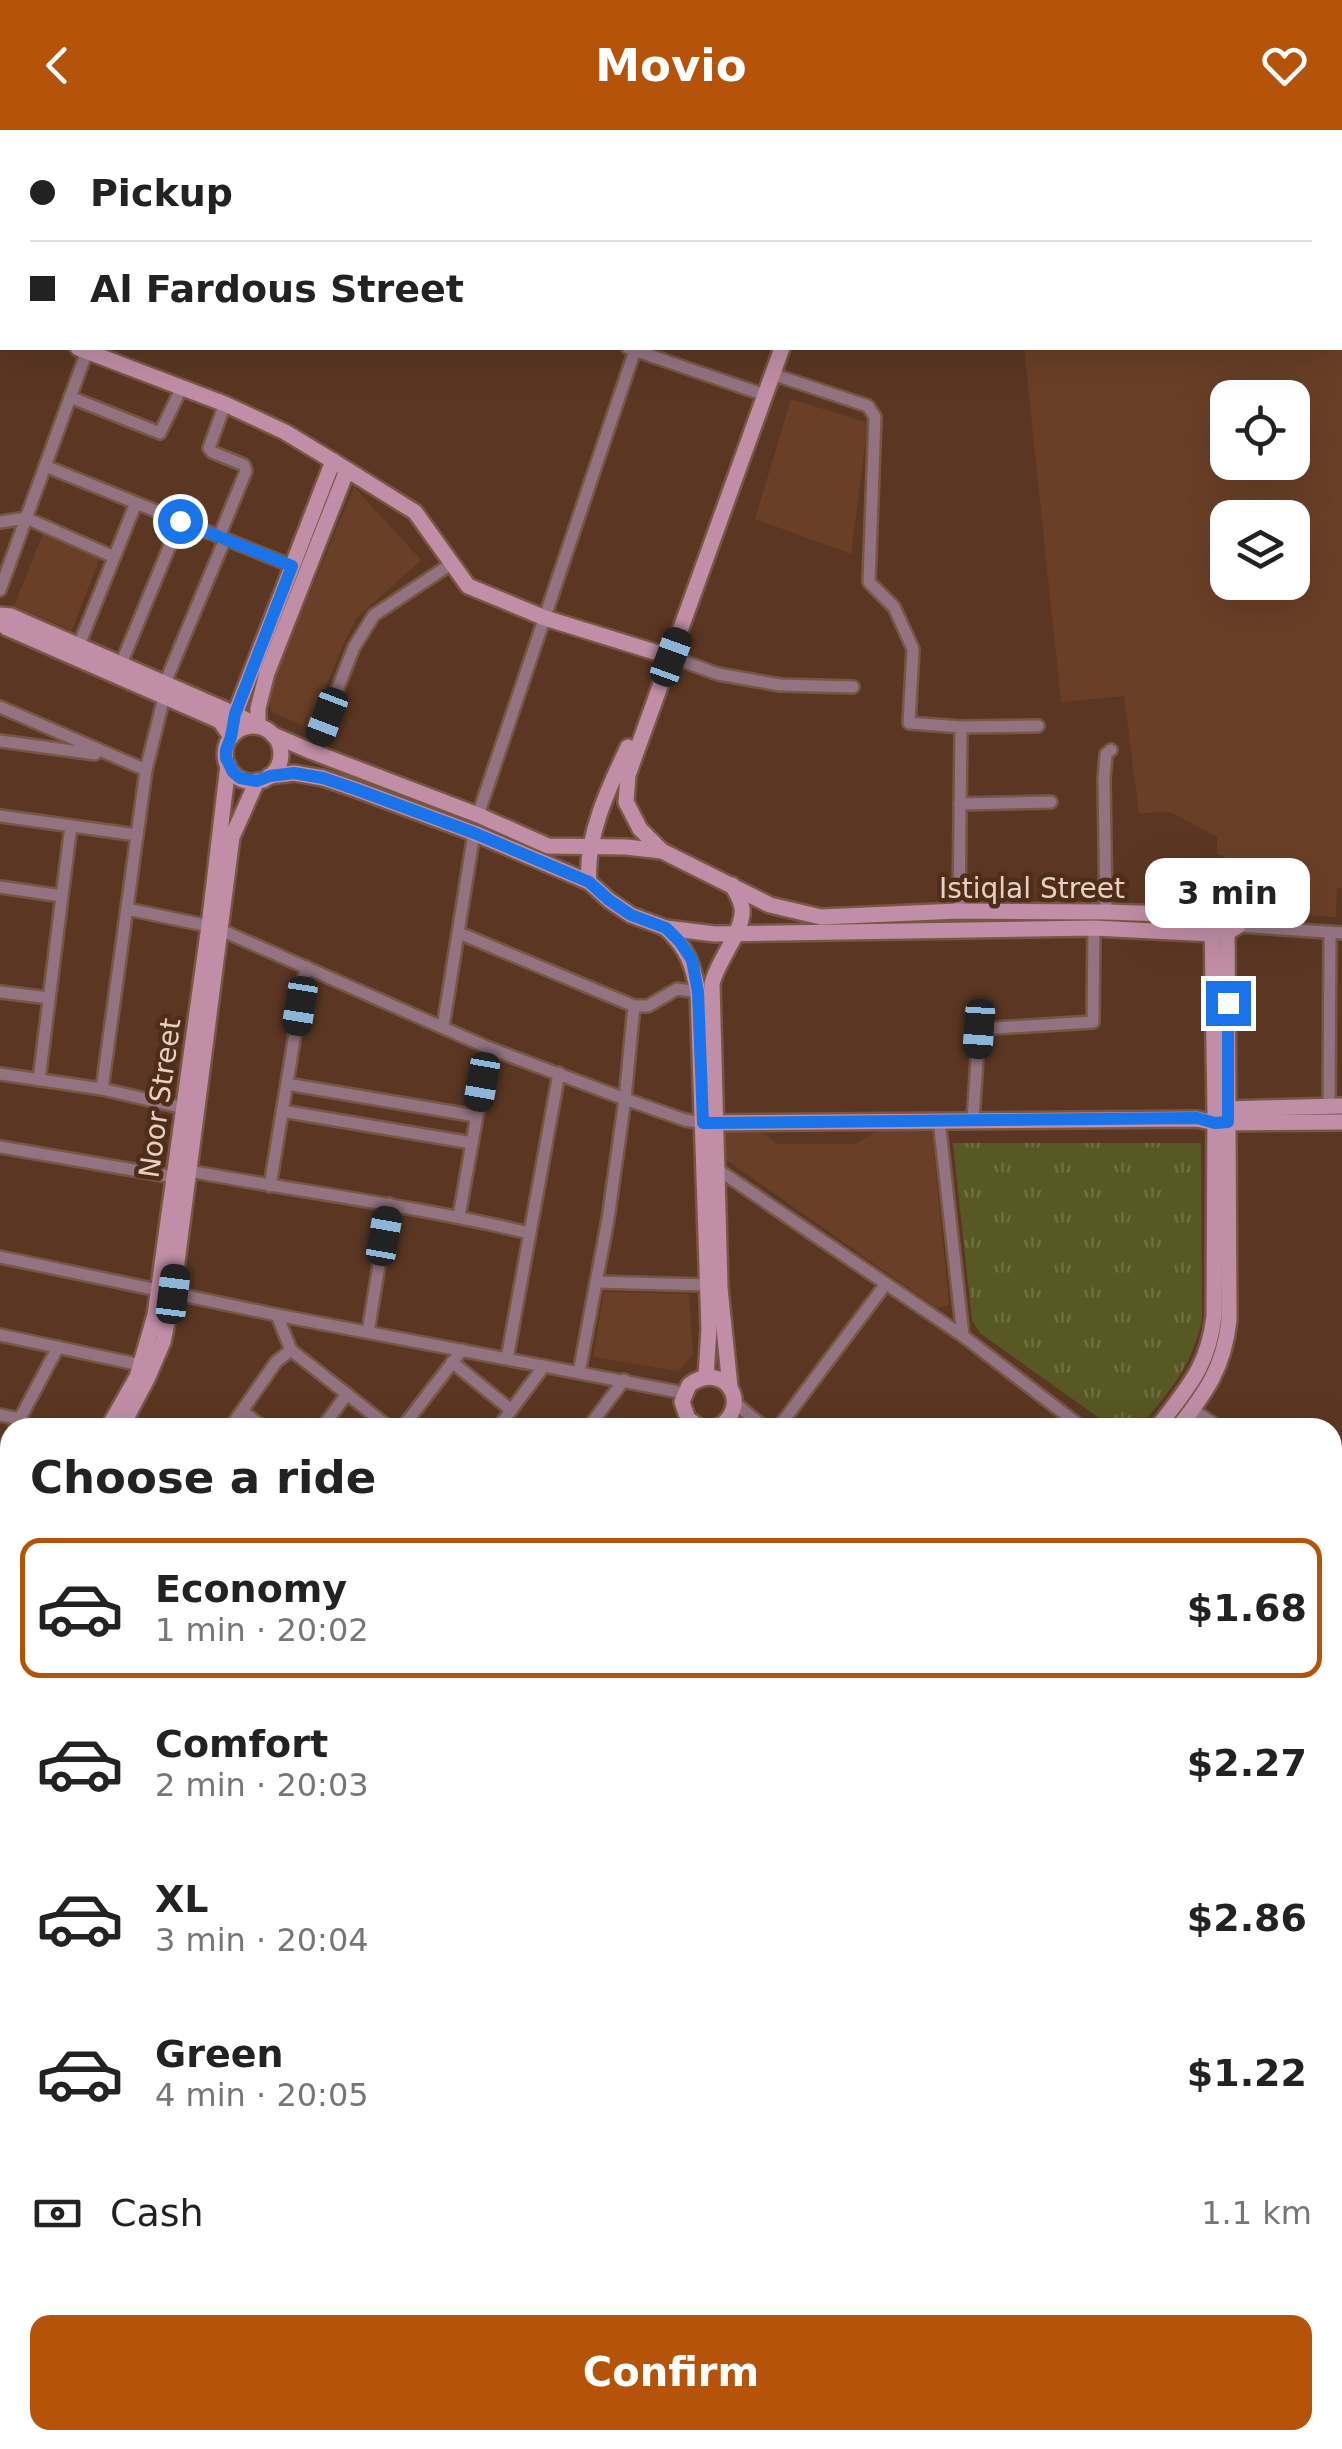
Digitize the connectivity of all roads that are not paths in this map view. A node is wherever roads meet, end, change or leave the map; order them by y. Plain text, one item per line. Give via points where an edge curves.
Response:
1 (82, 350) edge
2 (85, 350) edge
3 (632, 350) edge
4 (635, 350) edge
5 (781, 350) edge
6 (772, 374) junction
7 (182, 387) junction
8 (765, 396) junction
9 (70, 397) junction
10 (226, 404) junction
11 (45, 466) junction
12 (340, 466) junction
13 (136, 502) junction
14 (26, 518) junction
15 (180, 521) junction
16 (0, 522) edge
17 (222, 538) junction
18 (114, 557) junction
19 (451, 564) junction
20 (292, 566) junction
21 (0, 590) edge
22 (545, 618) junction
23 (0, 619) edge
24 (79, 645) junction
25 (671, 657) junction
26 (121, 664) junction
27 (853, 688) dead end
28 (164, 690) junction
29 (657, 695) junction
30 (0, 707) edge
31 (235, 714) junction
32 (1038, 726) dead end
33 (961, 728) junction
34 (266, 730) junction
35 (231, 737) junction
36 (0, 741) edge
37 (1111, 750) dead end
38 (313, 752) junction
39 (113, 756) junction
40 (228, 765) junction
41 (146, 770) junction
42 (263, 779) junction
43 (1050, 802) dead end
44 (960, 804) junction
45 (0, 816) edge
46 (478, 816) junction
47 (71, 826) junction
48 (474, 833) junction
49 (137, 834) junction
50 (592, 846) junction
51 (662, 852) junction
52 (589, 882) junction
53 (732, 884) junction
54 (0, 887) edge
55 (62, 896) junction
56 (127, 909) junction
57 (960, 911) junction
58 (1106, 912) junction
59 (1223, 925) junction
60 (215, 928) junction
61 (666, 928) junction
62 (1094, 928) junction
63 (459, 933) junction
64 (735, 933) junction
65 (1336, 933) edge
66 (306, 967) junction
67 (0, 992) edge
68 (698, 992) junction
69 (49, 998) junction
70 (634, 1006) junction
71 (1336, 1020) edge
72 (443, 1028) junction
73 (489, 1048) junction
74 (559, 1073) junction
75 (0, 1074) edge
76 (39, 1080) junction
77 (287, 1084) junction
78 (102, 1090) junction
79 (626, 1099) junction
80 (1336, 1106) edge
81 (184, 1108) junction
82 (282, 1111) junction
83 (476, 1116) junction
84 (1222, 1116) junction
85 (939, 1120) junction
86 (973, 1120) junction
87 (1342, 1122) edge
88 (710, 1123) junction
89 (472, 1143) junction
90 (0, 1147) edge
91 (710, 1168) junction
92 (182, 1174) junction
93 (270, 1186) junction
94 (389, 1204) junction
95 (459, 1216) junction
96 (529, 1233) junction
97 (0, 1257) edge
98 (596, 1282) junction
99 (706, 1284) junction
100 (886, 1284) junction
101 (166, 1292) junction
102 (277, 1314) junction
103 (368, 1332) junction
104 (0, 1335) edge
105 (962, 1336) junction
106 (58, 1347) junction
107 (291, 1350) junction
108 (462, 1350) junction
109 (507, 1359) junction
110 (452, 1362) junction
111 (141, 1365) junction
112 (544, 1366) junction
113 (580, 1373) junction
114 (706, 1376) junction
115 (624, 1380) junction
116 (684, 1393) junction
117 (347, 1394) junction
118 (733, 1395) junction
119 (1192, 1409) junction
120 (511, 1410) junction
121 (242, 1411) junction
122 (20, 1418) edge
123 (114, 1418) edge
124 (126, 1418) edge
125 (237, 1418) edge
126 (251, 1418) edge
127 (329, 1418) edge
128 (377, 1418) edge
129 (410, 1418) edge
130 (505, 1418) edge
131 (596, 1418) edge
132 (687, 1418) edge
133 (730, 1418) edge
134 (755, 1418) edge
135 (786, 1418) edge
136 (1070, 1418) edge
137 (1164, 1418) edge
138 (1185, 1418) edge
139 (1205, 1418) edge

1 - 9 street
2 - 7 main road
3 - 22 street
4 - 8 street
5 - 6 main road
6 - 8 main road
6 - 33 street via 868,406 875,417 869,582 894,608 913,648 909,723
7 - 9 street via 160,433
7 - 10 main road
8 - 25 main road
9 - 11 street
10 - 12 main road
10 - 17 street via 209,448 246,467
11 - 13 street
11 - 14 street
12 - 19 main road via 415,512
12 - 20 main road
12 - 34 main road via 267,673 258,708
13 - 15 street
13 - 18 street
14 - 16 street
14 - 18 street
14 - 21 street
15 - 17 street
15 - 26 street
17 - 20 street
17 - 28 street
18 - 24 street
19 - 22 main road via 468,586
19 - 38 street via 374,615 354,647
20 - 31 main road
22 - 25 main road
22 - 46 street
23 - 24 main road via 12,616
23 - 28 main road via 7,628
24 - 26 main road
25 - 27 street via 780,685
25 - 29 main road
26 - 28 main road
28 - 31 main road, Istiqlal Street
28 - 35 main road via 220,721
28 - 41 street
29 - 50 main road via 605,795
29 - 51 main road via 628,775 626,802
30 - 39 street
31 - 34 main road, Istiqlal Street
31 - 35 main road
32 - 33 street
33 - 44 street
34 - 35 main road via 243,728
34 - 38 main road, Istiqlal Street
34 - 42 main road via 281,752 276,770
35 - 40 main road
36 - 39 street
37 - 58 street via 1104,780
38 - 46 main road, Istiqlal Street
39 - 41 street
40 - 42 main road via 240,778
40 - 60 main road, Noor Street
41 - 49 street
42 - 48 main road, Istiqlal Street via 294,773 323,778
42 - 60 main road, Noor Street via 232,837
43 - 44 street
44 - 57 street
45 - 47 street
46 - 50 main road, Istiqlal Street via 548,846
47 - 49 street
47 - 55 street
48 - 52 main road, Istiqlal Street
48 - 63 street
49 - 56 street
50 - 51 main road, Istiqlal Street
50 - 52 main road
51 - 53 main road, Istiqlal Street
52 - 61 main road, Istiqlal Street via 631,915
53 - 57 main road, Istiqlal Street via 770,905 821,917
53 - 64 main road via 742,906
54 - 55 street
55 - 69 street
56 - 60 street
56 - 78 street
57 - 58 main road, Istiqlal Street
58 - 59 main road, Istiqlal Street
59 - 62 main road, Istiqlal Street
59 - 65 street
59 - 84 main road
60 - 66 street
60 - 81 main road, Noor Street
60 - 92 main road, Noor Street
61 - 64 main road, Istiqlal Street
61 - 68 main road via 692,960
62 - 64 main road, Istiqlal Street
62 - 86 street via 1093,1022 979,1029
63 - 70 street
63 - 72 street
64 - 88 main road via 712,984
65 - 71 street
66 - 72 street
66 - 77 street
67 - 69 street
68 - 70 street via 676,989 648,1006
68 - 88 main road
69 - 76 street
70 - 79 street
71 - 80 street
72 - 73 street
73 - 74 street
73 - 83 street
74 - 79 street
74 - 96 street
75 - 76 street
76 - 78 street
77 - 82 street
77 - 83 street
78 - 81 street
79 - 88 street
79 - 98 street
80 - 84 main road
81 - 92 main road, Noor Street
82 - 89 street
82 - 93 street
83 - 89 street
84 - 86 main road
84 - 87 main road
84 - 119 main road via 1229,1320 1217,1371
84 - 137 main road via 1211,1342 1199,1373
85 - 86 main road
85 - 88 main road
85 - 105 street
88 - 91 main road
89 - 95 street
90 - 92 street
91 - 99 main road
91 - 100 street
91 - 118 main road
92 - 93 street
92 - 101 main road, Noor Street
93 - 94 street
94 - 95 street
94 - 103 street
95 - 96 street
96 - 109 street
97 - 101 street
98 - 99 street
98 - 113 street
99 - 114 main road
100 - 105 street
100 - 135 street
101 - 102 street
101 - 111 main road, Noor Street
101 - 124 main road, Noor Street via 163,1342
102 - 103 street
102 - 107 street
103 - 108 street
104 - 106 street
105 - 136 street
106 - 111 street
106 - 122 street
107 - 117 street
107 - 121 street
108 - 109 street
108 - 110 street
109 - 112 street
110 - 120 street
110 - 129 street
111 - 123 main road, Noor Street
112 - 113 street
112 - 120 street
113 - 115 street
114 - 116 main road
114 - 118 main road
115 - 116 street
115 - 131 street
116 - 132 main road
117 - 127 street
117 - 128 street
118 - 133 main road
118 - 134 street
119 - 138 main road
119 - 139 street
120 - 130 street
121 - 125 street
121 - 126 street

